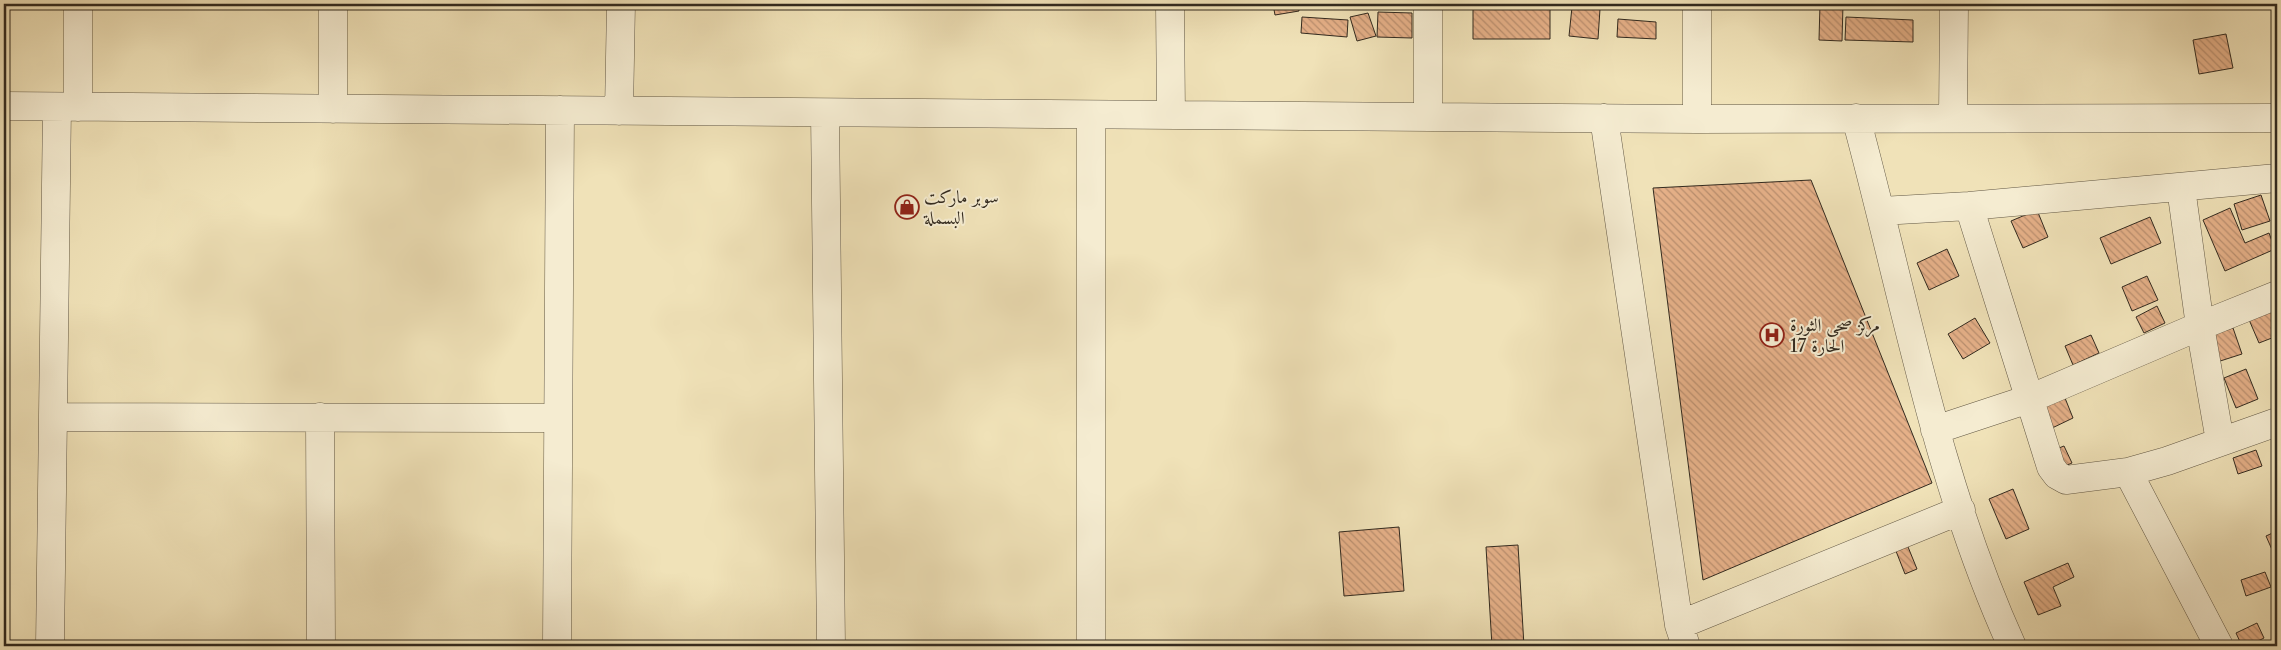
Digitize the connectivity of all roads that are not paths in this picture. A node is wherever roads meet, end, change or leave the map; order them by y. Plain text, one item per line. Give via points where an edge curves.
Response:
1 (78, 4) edge
2 (333, 4) edge
3 (621, 4) edge
4 (1170, 4) edge
5 (1428, 4) edge
6 (1697, 4) edge
7 (1954, 4) edge
8 (4, 106) edge
9 (68, 107) junction
10 (332, 109) junction
11 (560, 110) junction
12 (619, 111) junction
13 (825, 113) junction
14 (1091, 114) junction
15 (1170, 115) junction
16 (1428, 117) junction
17 (1952, 117) junction
18 (1604, 118) junction
19 (1856, 118) junction
20 (2277, 118) edge
21 (1697, 119) junction
22 (2277, 178) edge
23 (2182, 188) junction
24 (1969, 206) junction
25 (1881, 211) junction
26 (2277, 295) edge
27 (2200, 326) junction
28 (2029, 399) junction
29 (53, 417) junction
30 (320, 418) junction
31 (558, 418) junction
32 (2277, 422) edge
33 (1935, 430) junction
34 (2220, 441) junction
35 (2128, 472) junction
36 (1961, 510) junction
37 (1683, 636) edge
38 (50, 646) edge
39 (322, 646) edge
40 (557, 646) edge
41 (831, 646) edge
42 (1091, 646) edge
43 (2012, 646) edge
44 (2219, 646) edge

1 - 9 street
2 - 10 street
3 - 12 street
4 - 15 street
5 - 16 street
6 - 21 street
7 - 17 street
8 - 9 street
9 - 10 street
9 - 29 street
10 - 11 street
11 - 12 street
11 - 31 street
12 - 13 street
13 - 14 street
13 - 41 street
14 - 15 street
14 - 42 street
15 - 16 street
16 - 18 street
17 - 19 street
17 - 20 street
18 - 21 street
18 - 37 street
19 - 21 street
19 - 25 street
22 - 23 street
23 - 24 street
23 - 27 street
24 - 25 street
24 - 28 street
25 - 33 street
26 - 27 street
27 - 28 street
27 - 34 street
28 - 33 street
28 - 35 street via 2051,466 2057,475 2066,480
29 - 30 street
29 - 38 street
30 - 31 street
30 - 39 street
31 - 40 street
32 - 34 street
33 - 36 street
34 - 35 street
35 - 44 street
36 - 37 street
36 - 43 street via 1991,601

